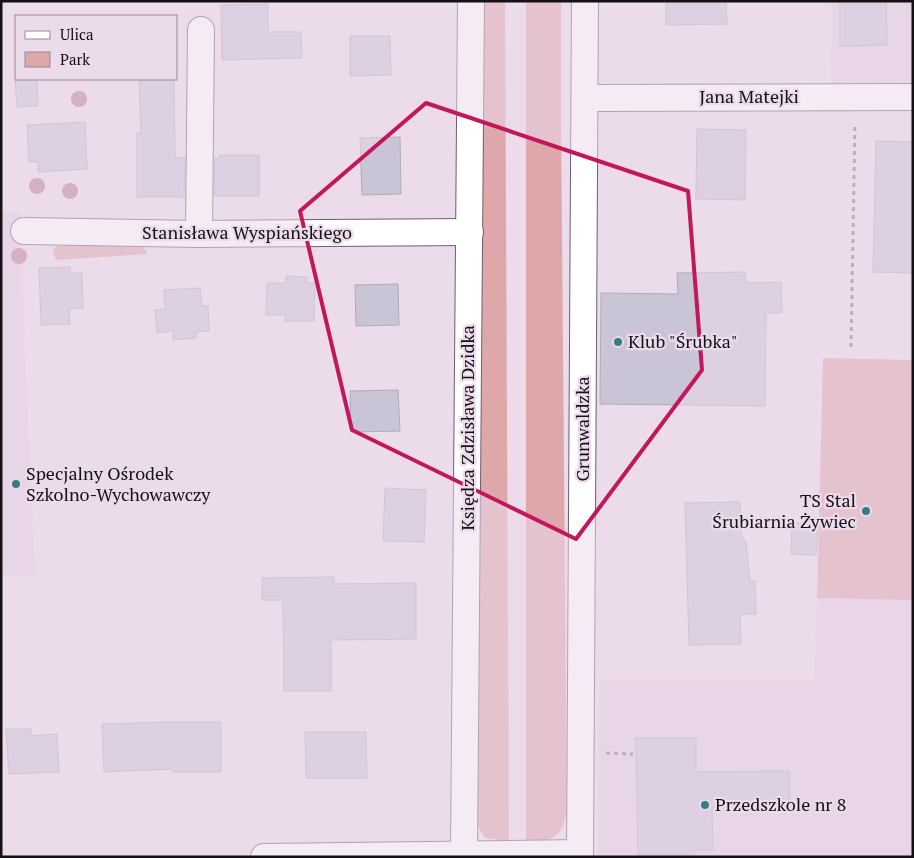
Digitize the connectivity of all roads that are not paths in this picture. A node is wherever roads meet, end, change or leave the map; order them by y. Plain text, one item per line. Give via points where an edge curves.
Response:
1 (472, 1) edge
2 (585, 1) edge
3 (201, 30) dead end
4 (913, 97) edge
5 (585, 98) junction
6 (24, 231) dead end
7 (470, 232) junction
8 (199, 234) junction
9 (452, 855) edge
10 (580, 855) edge
11 (264, 857) edge
12 (274, 857) edge

1 - 7 street, Księdza Zdzisława Dzidka
2 - 5 street, Grunwaldzka
3 - 8 street
4 - 5 street, Jana Matejki
5 - 10 street, Grunwaldzka
6 - 8 street, Stanisława Wyspiańskiego
7 - 8 street, Stanisława Wyspiańskiego
7 - 9 street, Księdza Zdzisława Dzidka
9 - 10 street
9 - 12 street
11 - 12 street

